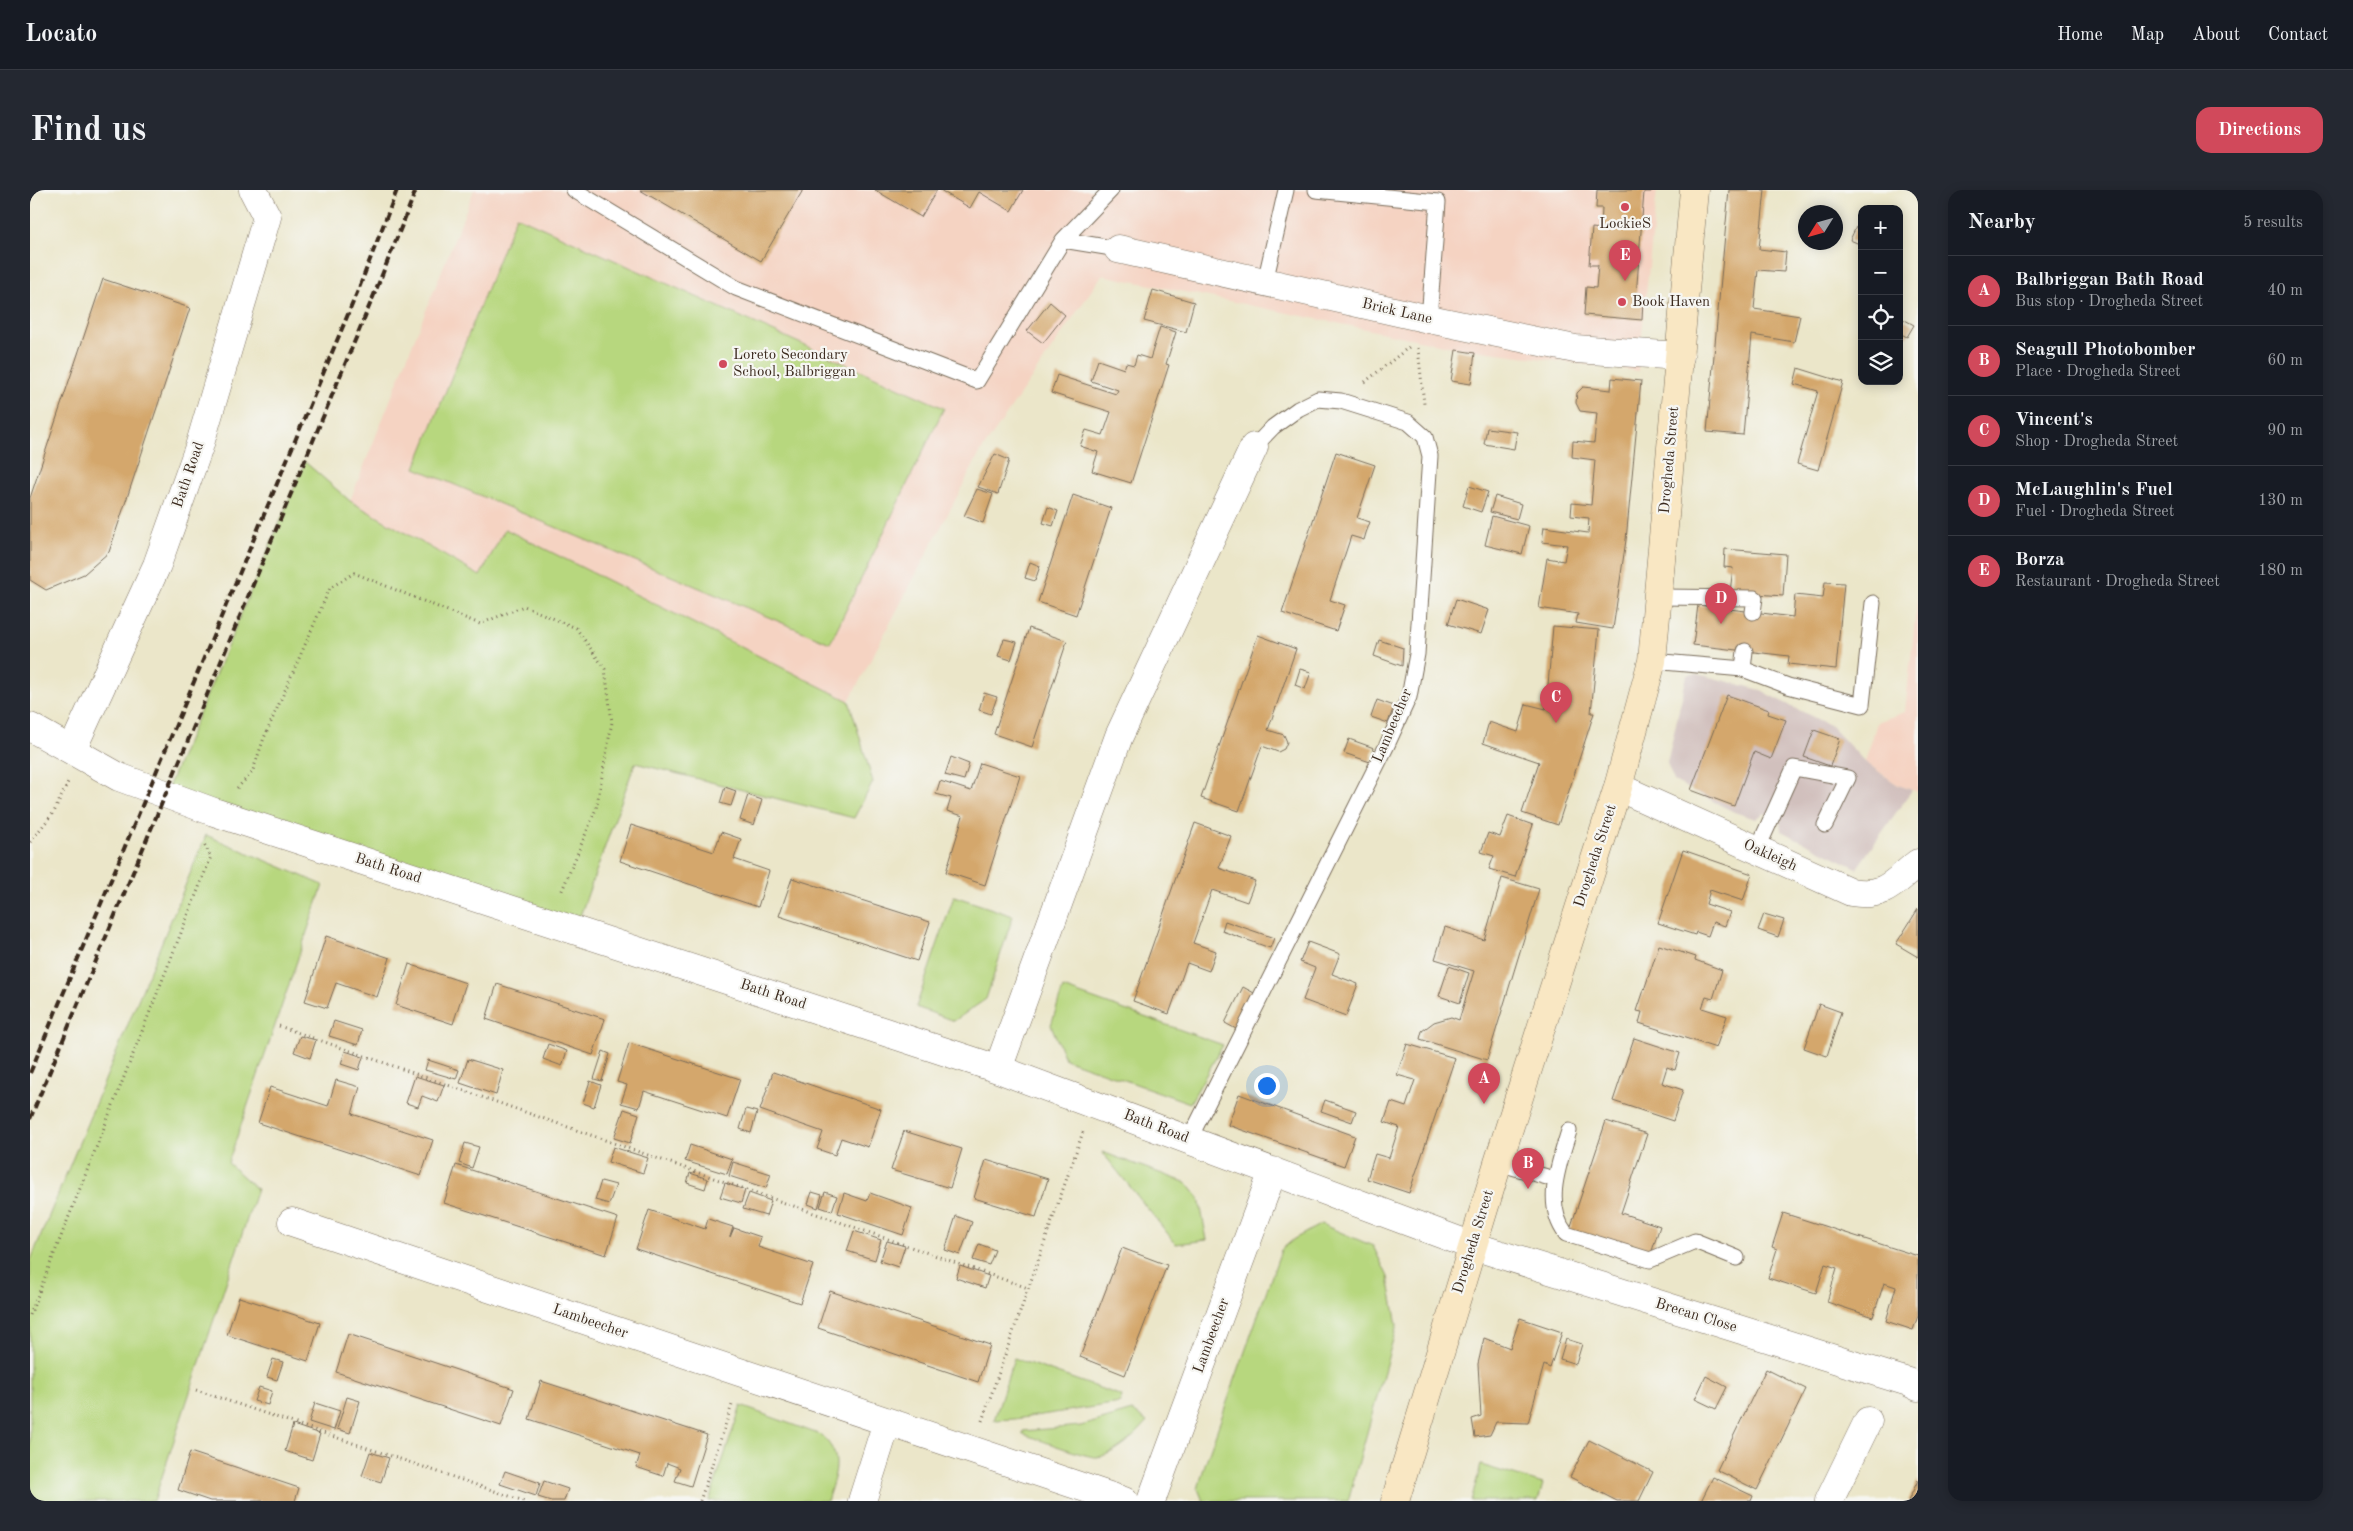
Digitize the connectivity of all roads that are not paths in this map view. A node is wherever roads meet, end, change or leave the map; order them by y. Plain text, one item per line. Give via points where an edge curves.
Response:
1 (253, 190) edge
2 (574, 190) edge
3 (1111, 190) edge
4 (1286, 190) edge
5 (1316, 190) edge
6 (1694, 190) edge
7 (1063, 240) junction
8 (1118, 249) joint
9 (1265, 282) junction
10 (1423, 330) junction
11 (1680, 356) junction
12 (1254, 447) joint
13 (1658, 597) junction
14 (1873, 602) dead end
15 (1752, 612) dead end
16 (1745, 651) dead end
17 (1652, 661) junction
18 (1743, 668) junction
19 (30, 727) edge
20 (76, 753) junction
21 (1618, 788) junction
22 (1825, 825) dead end
23 (1757, 850) junction
24 (1918, 863) edge
25 (998, 1069) junction
26 (1570, 1131) dead end
27 (1188, 1140) junction
28 (1498, 1163) junction
29 (1273, 1171) junction
30 (1554, 1179) junction
31 (292, 1222) dead end
32 (1473, 1246) junction
33 (1737, 1258) dead end
34 (1918, 1388) edge
35 (1868, 1421) dead end
36 (887, 1422) junction
37 (862, 1501) edge
38 (1124, 1501) edge
39 (1151, 1501) edge
40 (1395, 1501) edge
41 (1829, 1501) edge

1 - 20 street, Bath Road via 266,217 200,447 157,565
2 - 7 lane via 736,288 977,381
3 - 7 lane
4 - 9 lane
5 - 10 lane via 1438,202
6 - 11 main road, Drogheda Street
7 - 8 lane
8 - 9 street, Brick Lane
9 - 10 street, Brick Lane
10 - 11 street, Brick Lane via 1576,349
11 - 13 main road, Drogheda Street
12 - 25 street via 1119,736
12 - 27 lane, Lambeecher via 1273,427 1298,409 1318,400 1341,401 1408,422 1425,437 1430,456 1417,654 1408,697 1387,745
13 - 15 lane via 1755,598
13 - 17 main road, Drogheda Street
14 - 18 lane via 1862,705 1788,686
16 - 18 lane
17 - 18 lane
17 - 21 main road, Drogheda Street
19 - 20 street, Bath Road
20 - 25 street, Bath Road via 119,777 214,812
21 - 23 street, Oakleigh
21 - 28 main road, Drogheda Street
22 - 23 lane via 1848,778 1794,768
23 - 24 street, Oakleigh via 1851,892 1867,895 1881,893
25 - 27 street, Bath Road
26 - 30 lane
27 - 29 street, Bath Road
28 - 30 lane
28 - 32 main road, Drogheda Street
29 - 32 street, Bath Road
29 - 39 street, Lambeecher
30 - 33 lane via 1558,1223 1566,1234 1650,1260 1695,1241
31 - 36 street, Lambeecher
32 - 34 street, Brecan Close via 1908,1382
32 - 40 main road, Drogheda Street
35 - 41 street
36 - 37 street
36 - 38 street, Lambeecher

